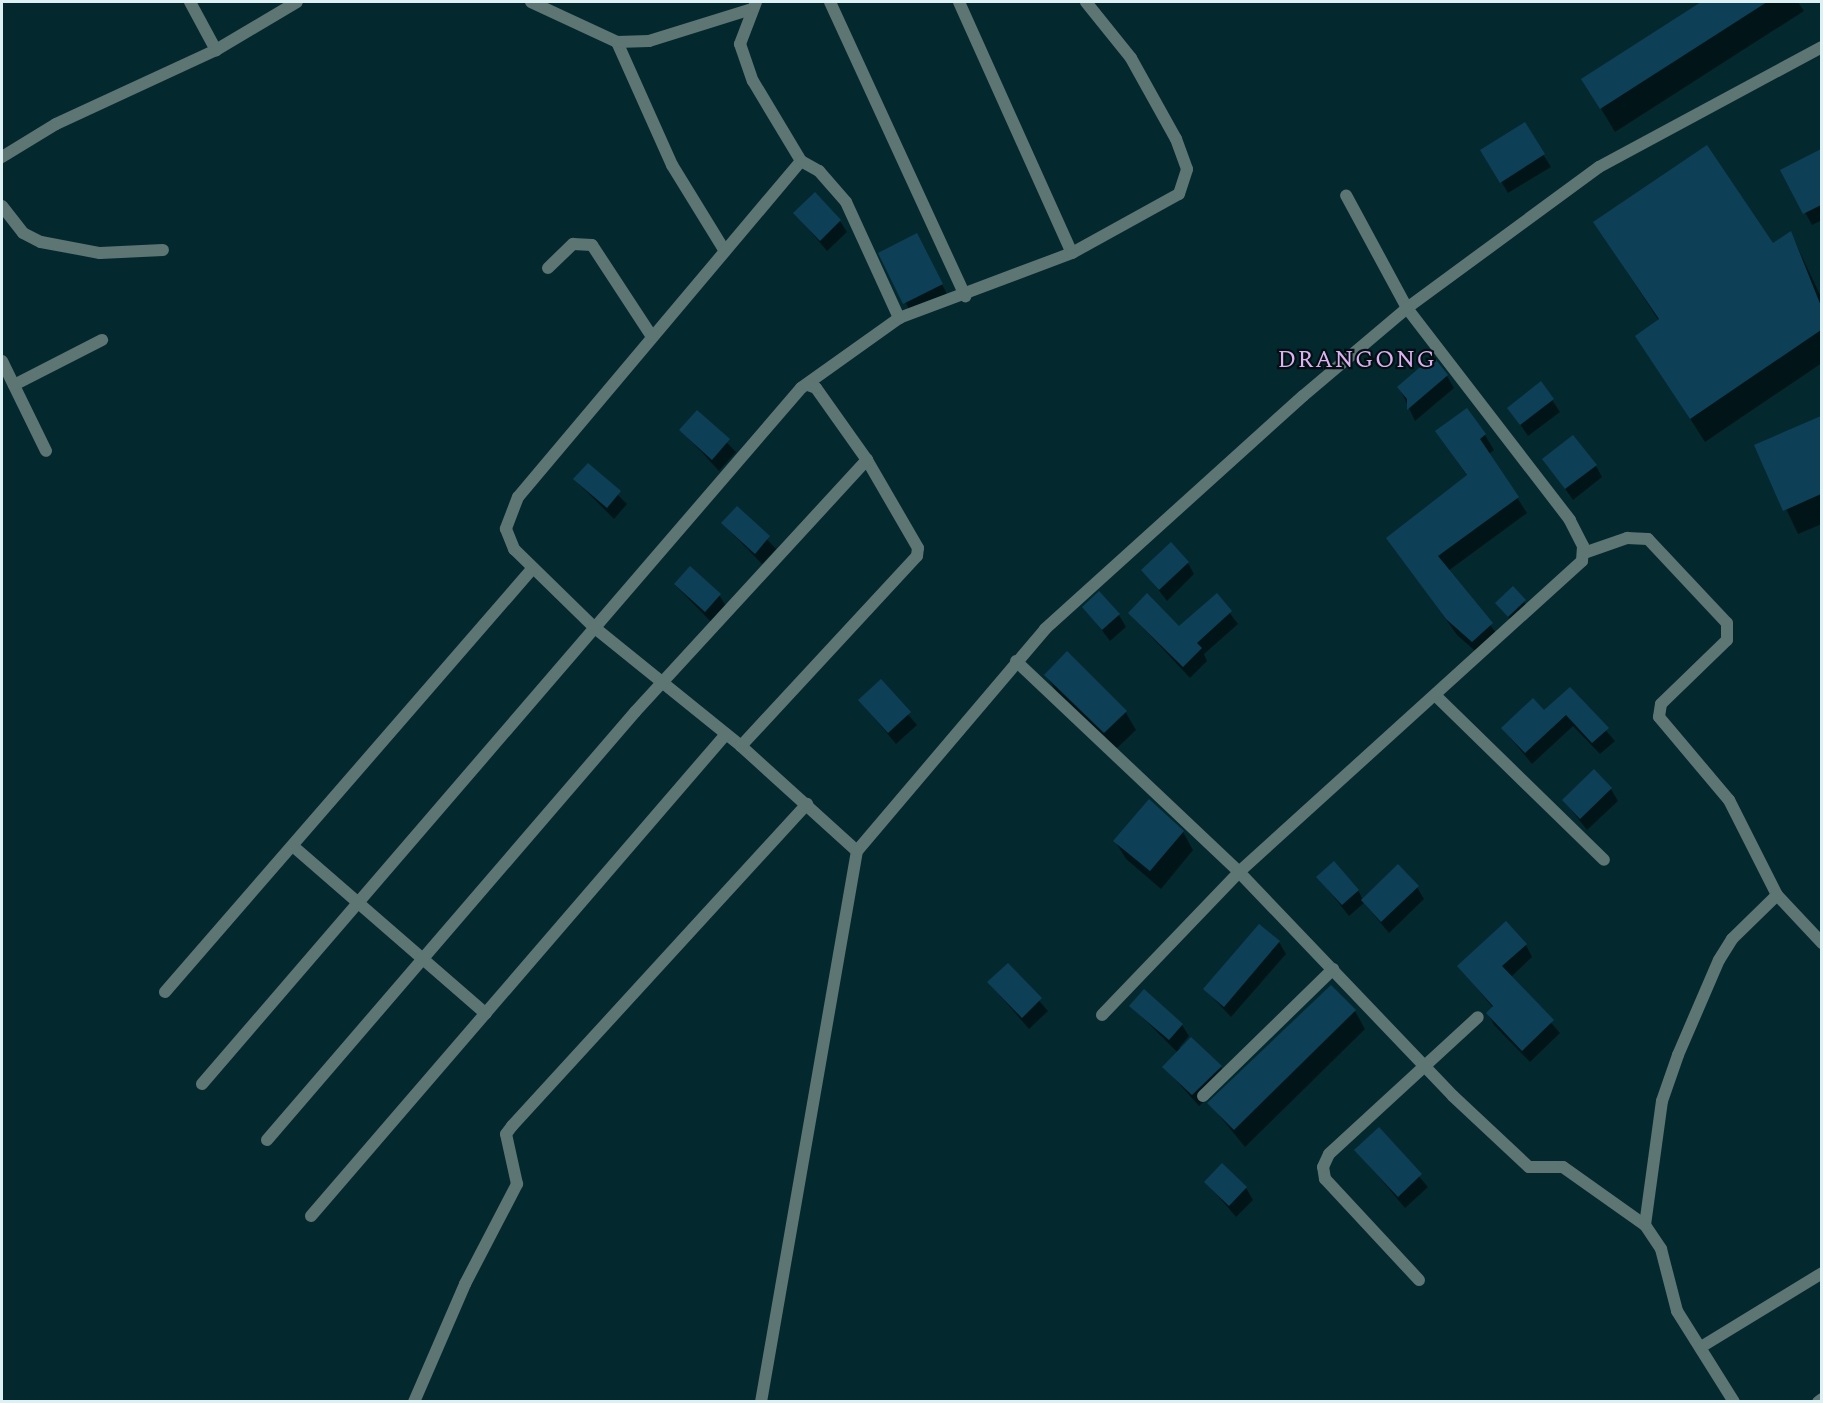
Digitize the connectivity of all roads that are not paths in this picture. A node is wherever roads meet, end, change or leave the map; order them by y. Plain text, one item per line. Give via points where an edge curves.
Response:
1 (190, 2) edge
2 (297, 2) edge
3 (531, 2) edge
4 (830, 2) edge
5 (959, 2) edge
6 (1086, 2) edge
7 (754, 5) edge
8 (617, 42) junction
9 (1821, 47) edge
10 (216, 50) junction
11 (2, 157) edge
12 (801, 161) junction
13 (1346, 195) dead end
14 (2, 206) edge
15 (163, 250) dead end
16 (725, 251) junction
17 (1072, 253) junction
18 (548, 268) dead end
19 (965, 296) junction
20 (1407, 308) junction
21 (899, 318) junction
22 (651, 335) junction
23 (102, 340) dead end
24 (2, 361) edge
25 (14, 385) junction
26 (808, 385) junction
27 (46, 451) dead end
28 (867, 460) junction
29 (1584, 553) junction
30 (532, 568) junction
31 (595, 628) junction
32 (1016, 661) junction
33 (662, 684) junction
34 (1435, 695) junction
35 (726, 734) junction
36 (741, 746) junction
37 (807, 804) junction
38 (294, 847) junction
39 (857, 851) junction
40 (1604, 860) dead end
41 (1239, 872) junction
42 (1778, 895) junction
43 (361, 902) junction
44 (1821, 943) edge
45 (424, 957) junction
46 (1333, 969) junction
47 (165, 992) dead end
48 (486, 1014) junction
49 (1102, 1016) dead end
50 (1478, 1017) dead end
51 (1425, 1068) junction
52 (202, 1084) dead end
53 (1203, 1096) dead end
54 (267, 1140) dead end
55 (311, 1216) dead end
56 (1645, 1225) junction
57 (1821, 1274) edge
58 (1419, 1280) dead end
59 (1701, 1347) junction
60 (414, 1401) edge
61 (761, 1401) edge
62 (1734, 1401) edge

1 - 10 street
2 - 10 street
3 - 8 street
4 - 19 street
5 - 17 street
6 - 17 street via 1131,58 1166,120 1187,179 1179,194 1149,216
7 - 8 street via 659,39
7 - 12 street via 740,44 753,81
8 - 16 street via 672,165
9 - 20 street via 1599,167
10 - 11 street via 56,124
12 - 16 street
12 - 21 street via 819,171 846,202
13 - 20 street
14 - 15 street via 23,233 41,242 100,253
16 - 22 street
17 - 19 street
18 - 22 street via 573,244 592,245
19 - 21 street
20 - 29 street via 1570,520
20 - 32 street via 1083,591
21 - 26 street
22 - 30 street via 518,497 506,529 514,549
23 - 25 street
24 - 25 street
25 - 27 street
26 - 28 street via 816,388
26 - 31 street
28 - 33 street
28 - 36 street via 918,548 917,556
29 - 34 street via 1542,601
29 - 42 street via 1627,538 1648,539 1727,623 1727,640 1661,704 1659,717 1729,800
30 - 31 street
30 - 38 street
31 - 33 street
31 - 43 street
32 - 39 street
32 - 41 street
33 - 35 street
33 - 45 street
34 - 40 street
34 - 41 street
35 - 36 street
35 - 48 street
36 - 37 street
37 - 39 street
37 - 60 street via 506,1134 517,1184 465,1284
38 - 43 street
38 - 47 street
39 - 61 street
41 - 46 street
41 - 49 street
42 - 44 street
42 - 56 street via 1723,953 1678,1055 1662,1101
43 - 45 street
43 - 52 street
45 - 48 street
45 - 54 street
46 - 51 street
46 - 53 street
48 - 55 street
50 - 51 street
51 - 56 street via 1529,1167 1563,1167
51 - 58 street via 1329,1154 1323,1167 1325,1179
56 - 59 street via 1661,1249 1677,1311
57 - 59 street
59 - 62 street

